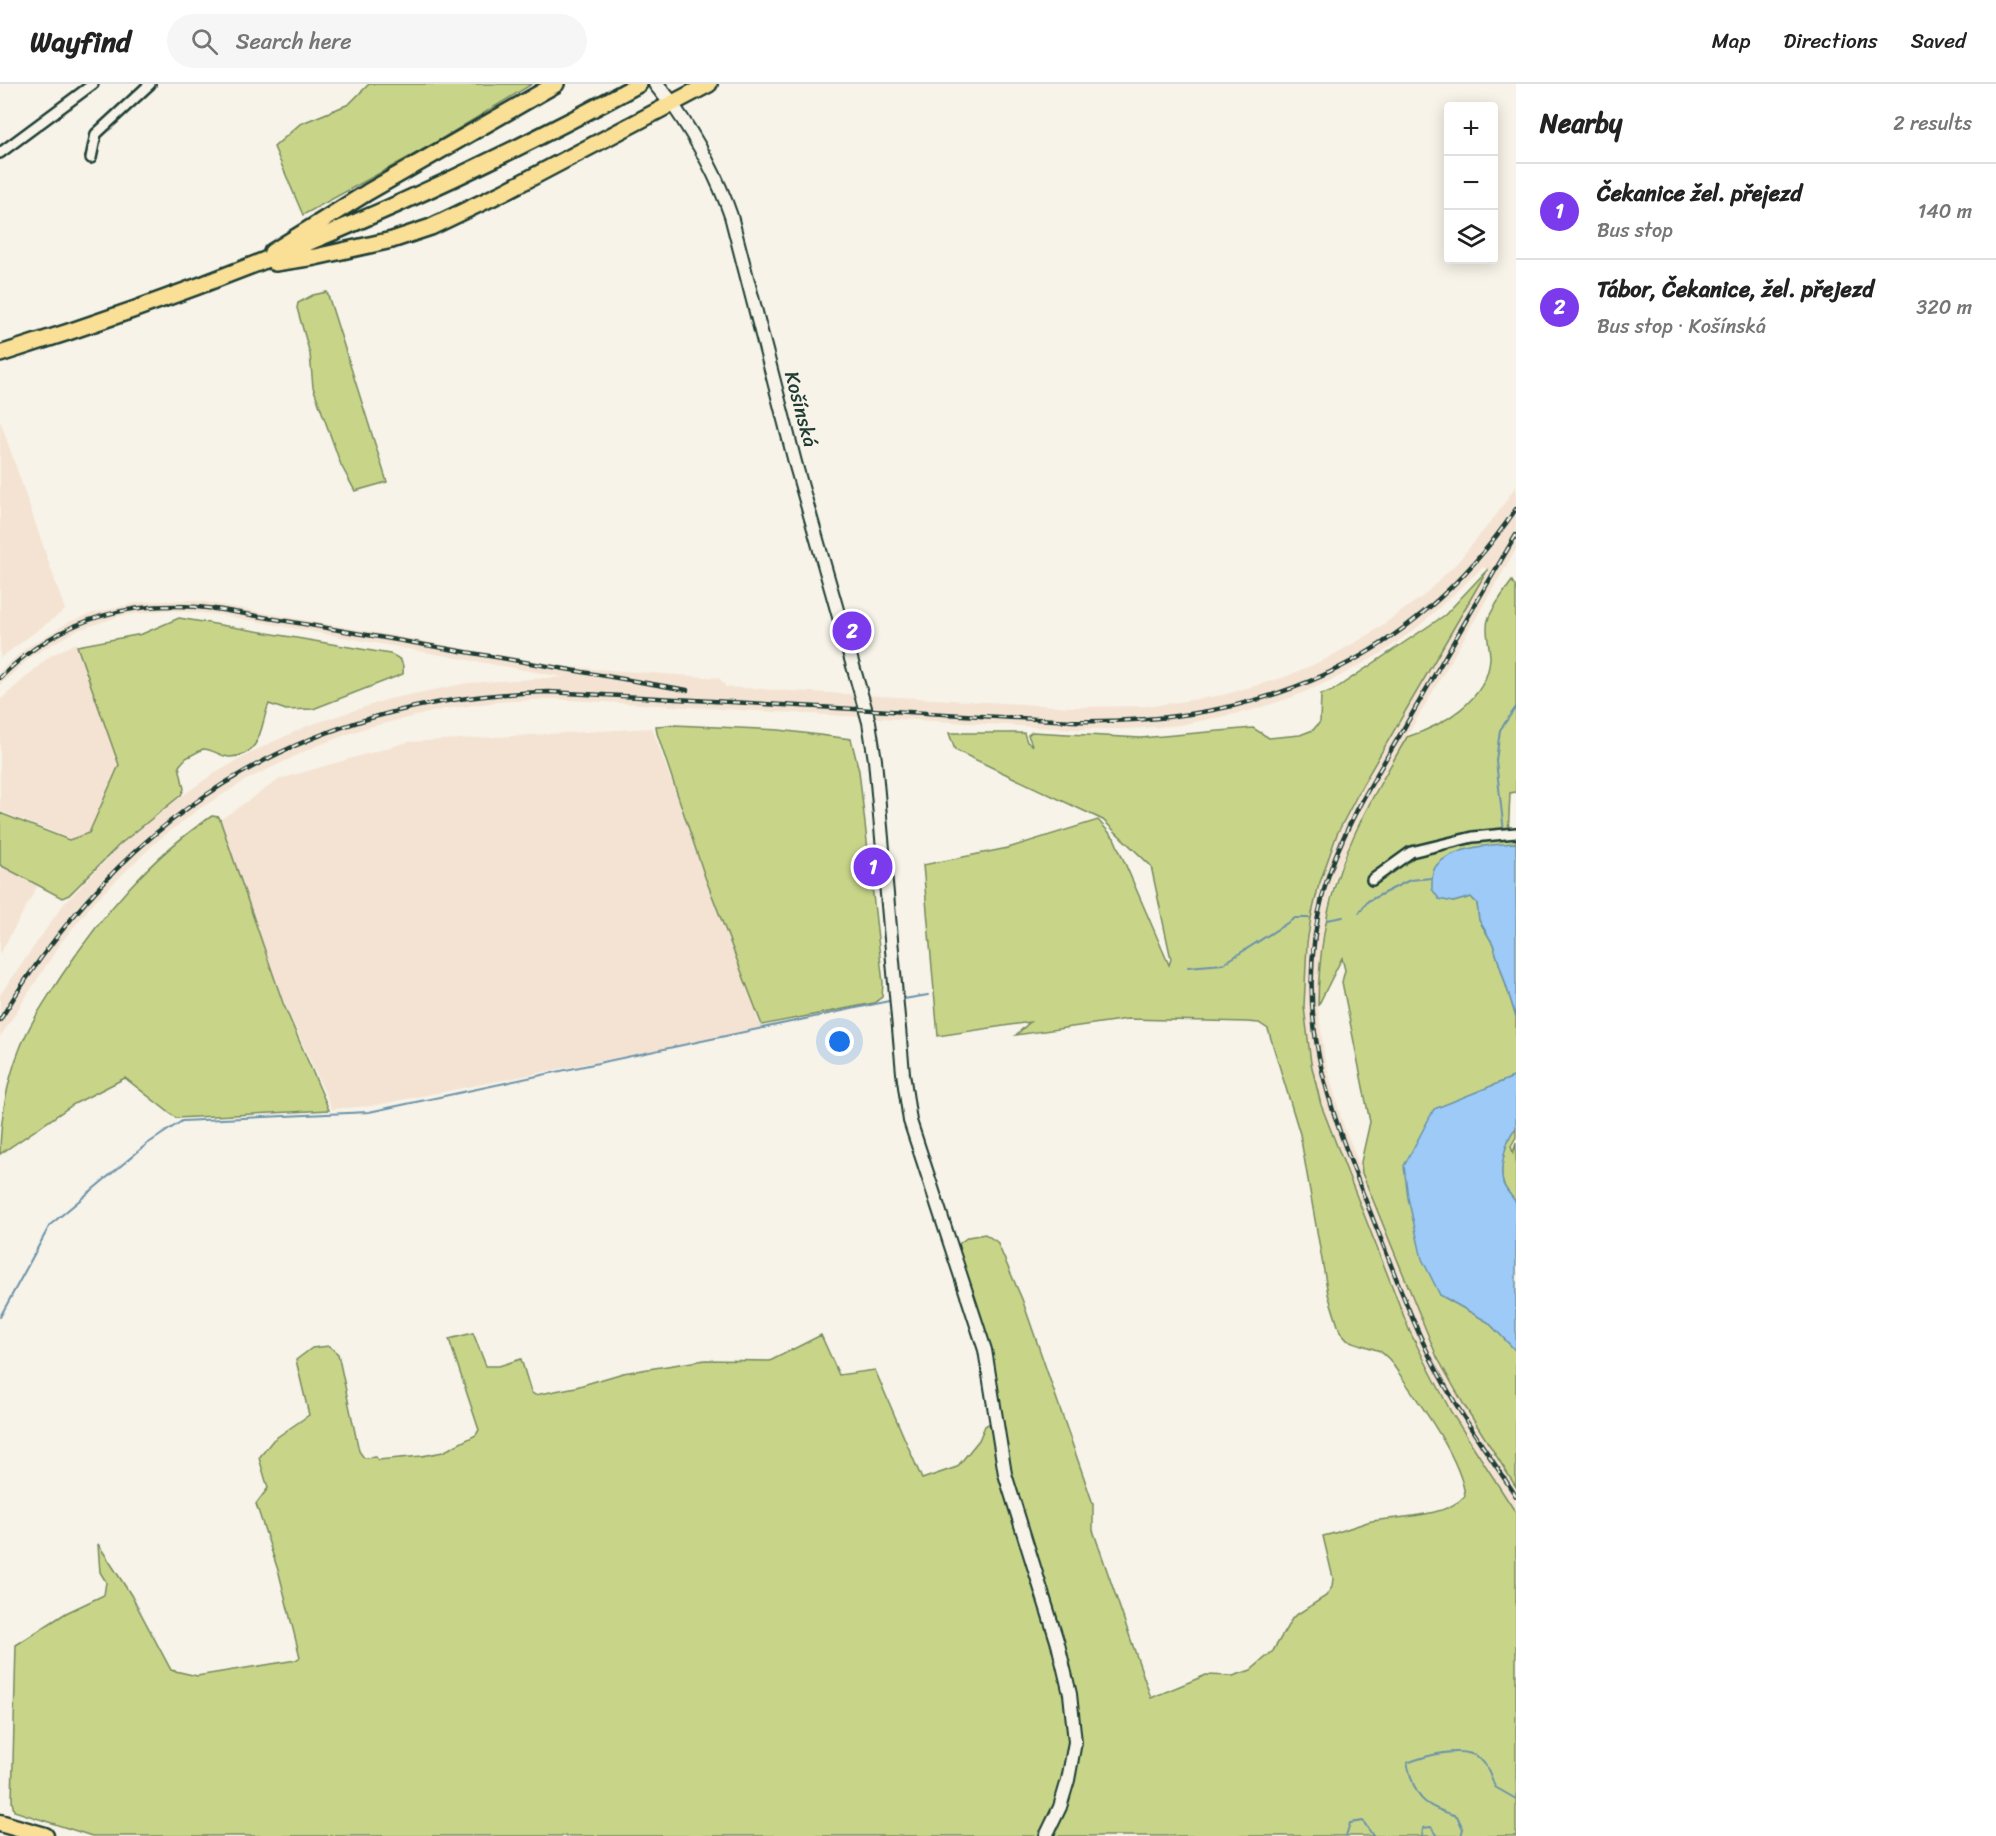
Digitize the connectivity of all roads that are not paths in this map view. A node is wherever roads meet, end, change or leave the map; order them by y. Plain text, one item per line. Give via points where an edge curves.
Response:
1 (93, 84) edge
2 (150, 84) edge
3 (556, 84) edge
4 (639, 84) edge
5 (656, 84) edge
6 (709, 84) edge
7 (673, 105) junction
8 (0, 153) edge
9 (91, 158) dead end
10 (250, 267) junction
11 (0, 354) edge
12 (1516, 833) edge
13 (1372, 880) dead end
14 (0, 1822) edge
15 (45, 1836) edge
16 (1046, 1836) edge

1 - 8 street
2 - 9 street via 96,134
3 - 10 main road via 303,230
4 - 10 main road via 398,205
5 - 7 main road, Košínská
6 - 7 main road
7 - 10 main road via 431,227 392,240
7 - 16 street, Košínská via 708,160 731,216 796,466 864,703 875,760 910,1121 985,1350 1005,1474 1071,1694 1075,1742 1060,1807
10 - 11 main road via 93,325
12 - 13 street via 1473,837 1411,852
14 - 15 highway

